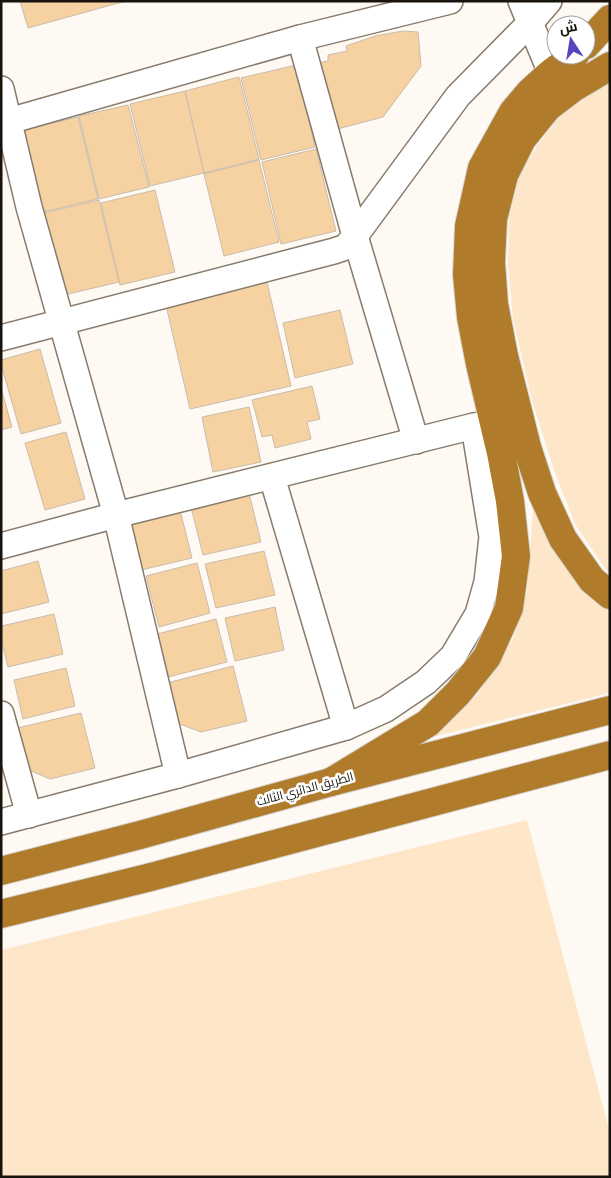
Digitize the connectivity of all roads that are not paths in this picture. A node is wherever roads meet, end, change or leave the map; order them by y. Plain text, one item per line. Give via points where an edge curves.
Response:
1 (450, 1) edge
2 (549, 1) edge
3 (525, 12) edge
4 (610, 20) edge
5 (596, 36) edge
6 (300, 38) junction
7 (610, 40) edge
8 (596, 44) edge
9 (562, 65) edge
10 (610, 66) edge
11 (551, 73) junction
12 (1, 90) edge
13 (9, 121) junction
14 (355, 236) junction
15 (62, 322) junction
16 (1, 338) edge
17 (484, 425) junction
18 (416, 440) junction
19 (272, 476) junction
20 (116, 515) junction
21 (1, 546) edge
22 (610, 595) edge
23 (610, 710) edge
24 (1, 714) edge
25 (346, 727) junction
26 (610, 755) edge
27 (178, 776) junction
28 (331, 782) junction
29 (29, 815) junction
30 (1, 822) edge
31 (1, 871) edge
32 (1, 914) edge

1 - 6 street
2 - 3 street
3 - 11 street
3 - 14 street via 458,96
4 - 5 highway
6 - 13 street
6 - 14 street
7 - 8 highway
9 - 11 highway
10 - 22 highway via 548,107 522,139 504,175 494,219 491,262 494,304 504,356 526,447 542,493 563,539 592,580
11 - 17 highway via 513,112 498,138 482,168 469,226 467,275 480,364
12 - 13 street
13 - 15 street via 28,207
14 - 15 street via 346,247 334,252
14 - 18 street
15 - 16 street
15 - 20 street
17 - 18 street
17 - 25 street via 492,537 487,582 478,614 453,656 426,682 386,709
17 - 28 highway via 501,453 510,501 516,556 509,608 487,657 428,723
18 - 19 street
19 - 20 street
19 - 25 street
20 - 21 street
20 - 27 street
23 - 28 highway, الطريق الدائري الثالث
24 - 29 street
25 - 27 street
26 - 32 highway
27 - 29 street
28 - 31 highway, الطريق الدائري الثالث
29 - 30 street

